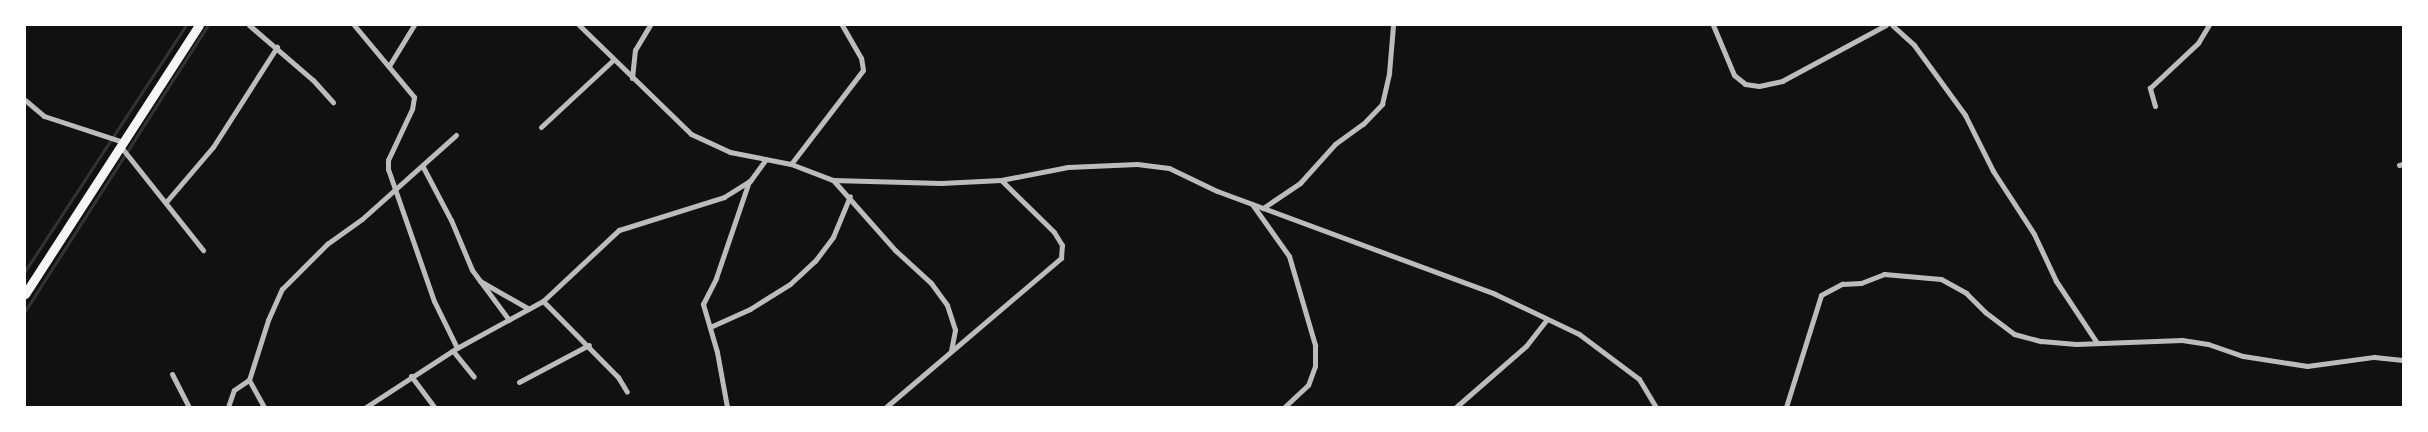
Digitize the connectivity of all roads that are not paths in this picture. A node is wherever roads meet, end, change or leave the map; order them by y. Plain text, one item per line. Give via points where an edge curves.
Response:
1 (199, 25) edge
2 (248, 25) edge
3 (354, 25) edge
4 (414, 25) edge
5 (579, 25) edge
6 (650, 25) edge
7 (842, 25) edge
8 (1393, 25) edge
9 (1713, 25) edge
10 (1886, 25) edge
11 (1892, 25) edge
12 (2209, 25) edge
13 (277, 47) junction
14 (613, 60) junction
15 (389, 66) junction
16 (632, 78) junction
17 (25, 100) edge
18 (333, 102) dead end
19 (2156, 106) dead end
20 (541, 127) dead end
21 (456, 135) dead end
22 (122, 145) junction
23 (766, 159) junction
24 (791, 164) junction
25 (423, 167) junction
26 (833, 180) junction
27 (1001, 180) junction
28 (750, 181) junction
29 (394, 192) junction
30 (850, 196) junction
31 (166, 202) junction
32 (1252, 204) junction
33 (1263, 208) junction
34 (203, 250) dead end
35 (477, 279) junction
36 (25, 294) edge
37 (543, 301) junction
38 (529, 309) junction
39 (1547, 319) junction
40 (509, 320) junction
41 (710, 327) junction
42 (2097, 343) junction
43 (589, 345) junction
44 (455, 350) junction
45 (950, 351) junction
46 (2403, 360) edge
47 (172, 374) dead end
48 (411, 376) junction
49 (474, 377) dead end
50 (249, 380) junction
51 (519, 382) dead end
52 (627, 392) dead end
53 (189, 407) edge
54 (228, 407) edge
55 (264, 407) edge
56 (366, 407) edge
57 (434, 407) edge
58 (727, 407) edge
59 (886, 407) edge
60 (1284, 407) edge
61 (1456, 407) edge
62 (1656, 407) edge
63 (1786, 407) edge

1 - 22 main road
2 - 13 street
3 - 15 street
4 - 15 street
5 - 14 street
6 - 16 street via 635,50
7 - 24 street via 861,58 863,70
8 - 33 street via 1389,73 1382,104 1328,151 1300,183
9 - 10 street via 1734,75 1745,84 1759,86 1782,81
11 - 42 street via 1914,45 1965,116 1993,171 2034,234 2056,281
12 - 19 street via 2198,43 2150,88
13 - 18 street
13 - 31 street via 213,147
14 - 16 street
14 - 20 street
15 - 29 street via 414,97 412,109 388,160
16 - 23 street via 691,134 730,152
17 - 22 street via 44,116
21 - 25 street
22 - 31 street
22 - 36 main road
23 - 24 street
23 - 28 street
24 - 26 street
25 - 29 street
25 - 35 street via 452,220
26 - 27 street via 941,183
26 - 30 street
27 - 32 street via 1068,167 1137,164 1169,168
27 - 45 street via 1054,232 1062,245 1061,258
28 - 37 street via 704,205 620,230
28 - 41 street via 716,278 703,304
29 - 44 street
29 - 50 street via 327,244 282,288
30 - 41 street via 833,237 815,261 790,284 750,309
30 - 45 street via 895,250 931,283 947,305 955,330
31 - 34 street
32 - 33 street
32 - 60 street via 1289,256 1315,345 1315,366 1308,385
33 - 39 street via 1476,287
35 - 38 street
35 - 40 street
37 - 38 street
37 - 43 street
38 - 40 street
39 - 61 street via 1526,346
39 - 62 street via 1579,334 1635,376
40 - 44 street
41 - 58 street
42 - 46 street via 2182,340 2250,358 2307,366 2374,357
42 - 63 street via 2042,342 2014,334 1954,285 1912,275 1884,274 1861,283 1842,284 1821,295
43 - 51 street
43 - 52 street
44 - 48 street
44 - 49 street
45 - 59 street
47 - 53 street
48 - 56 street
48 - 57 street
50 - 54 street via 234,390
50 - 55 street

